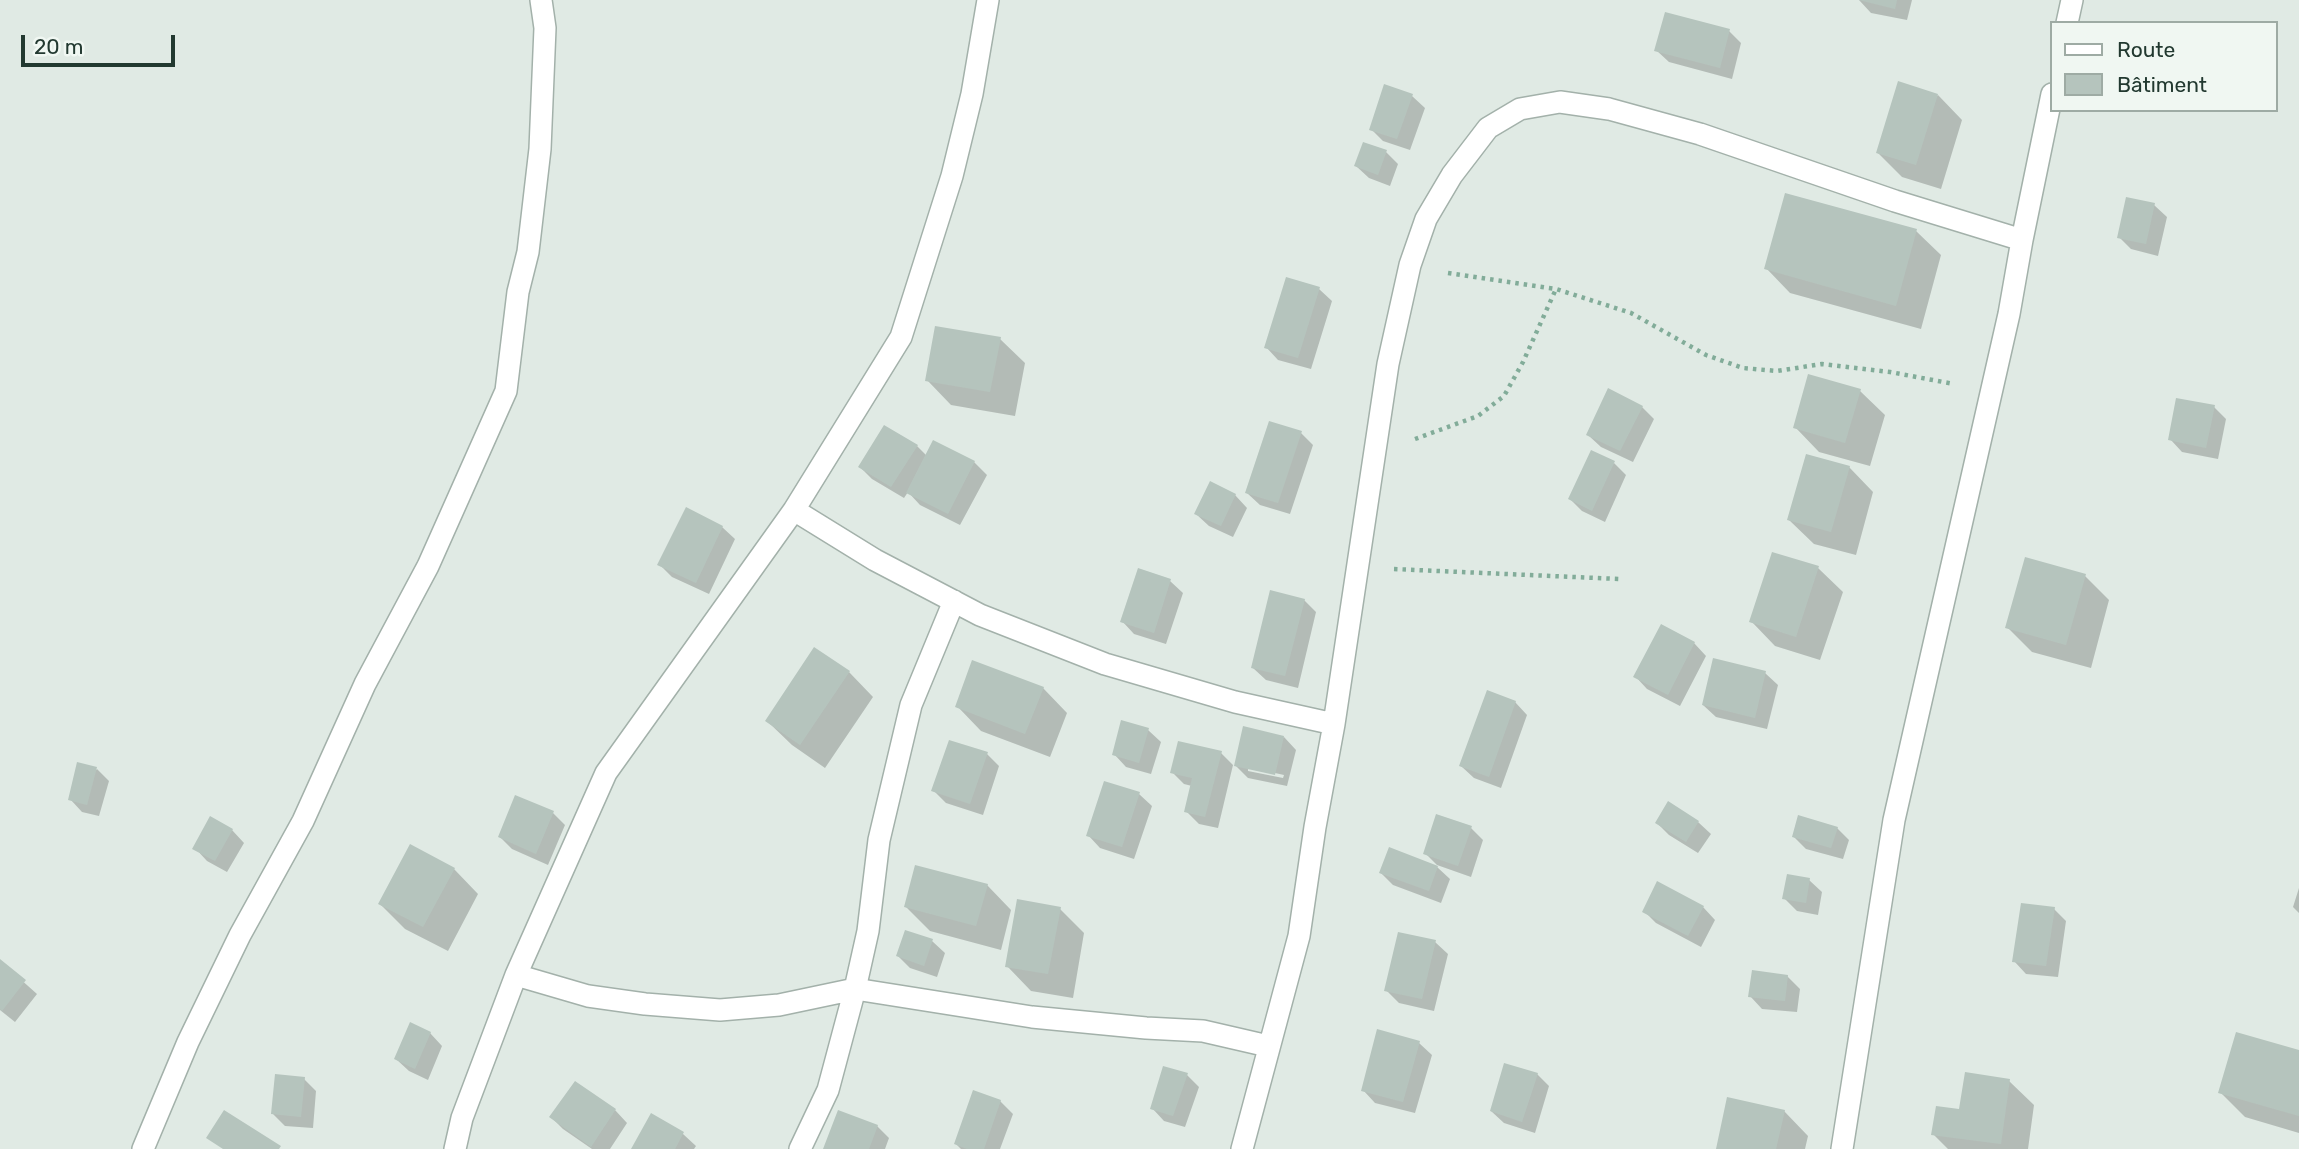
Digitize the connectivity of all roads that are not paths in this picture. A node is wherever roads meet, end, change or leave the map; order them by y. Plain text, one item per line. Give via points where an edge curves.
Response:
1 (541, 0) edge
2 (988, 0) edge
3 (2072, 0) edge
4 (2067, 21) edge
5 (2050, 104) edge
6 (2022, 240) junction
7 (794, 510) junction
8 (954, 601) junction
9 (1335, 724) junction
10 (516, 975) junction
11 (855, 989) junction
12 (1268, 1046) junction
13 (143, 1149) edge
14 (456, 1149) edge
15 (800, 1149) edge
16 (1242, 1149) edge
17 (1842, 1149) edge

1 - 13 street via 545,28 540,149 506,391 428,566 188,1042
2 - 7 street via 952,176 901,337
3 - 4 street
5 - 6 street
6 - 9 street via 1700,134 1609,109 1560,102 1520,109 1488,128 1426,219 1410,265 1388,364
6 - 17 street via 1894,820
7 - 8 street
7 - 10 street via 606,773
8 - 9 street via 1105,664 1236,702
8 - 11 street via 911,705 879,840 868,931
9 - 12 street via 1299,936
10 - 11 street via 588,996 720,1010 779,1005
10 - 14 street via 462,1118
11 - 12 street via 1032,1017 1203,1031
11 - 15 street via 828,1090
12 - 16 street

